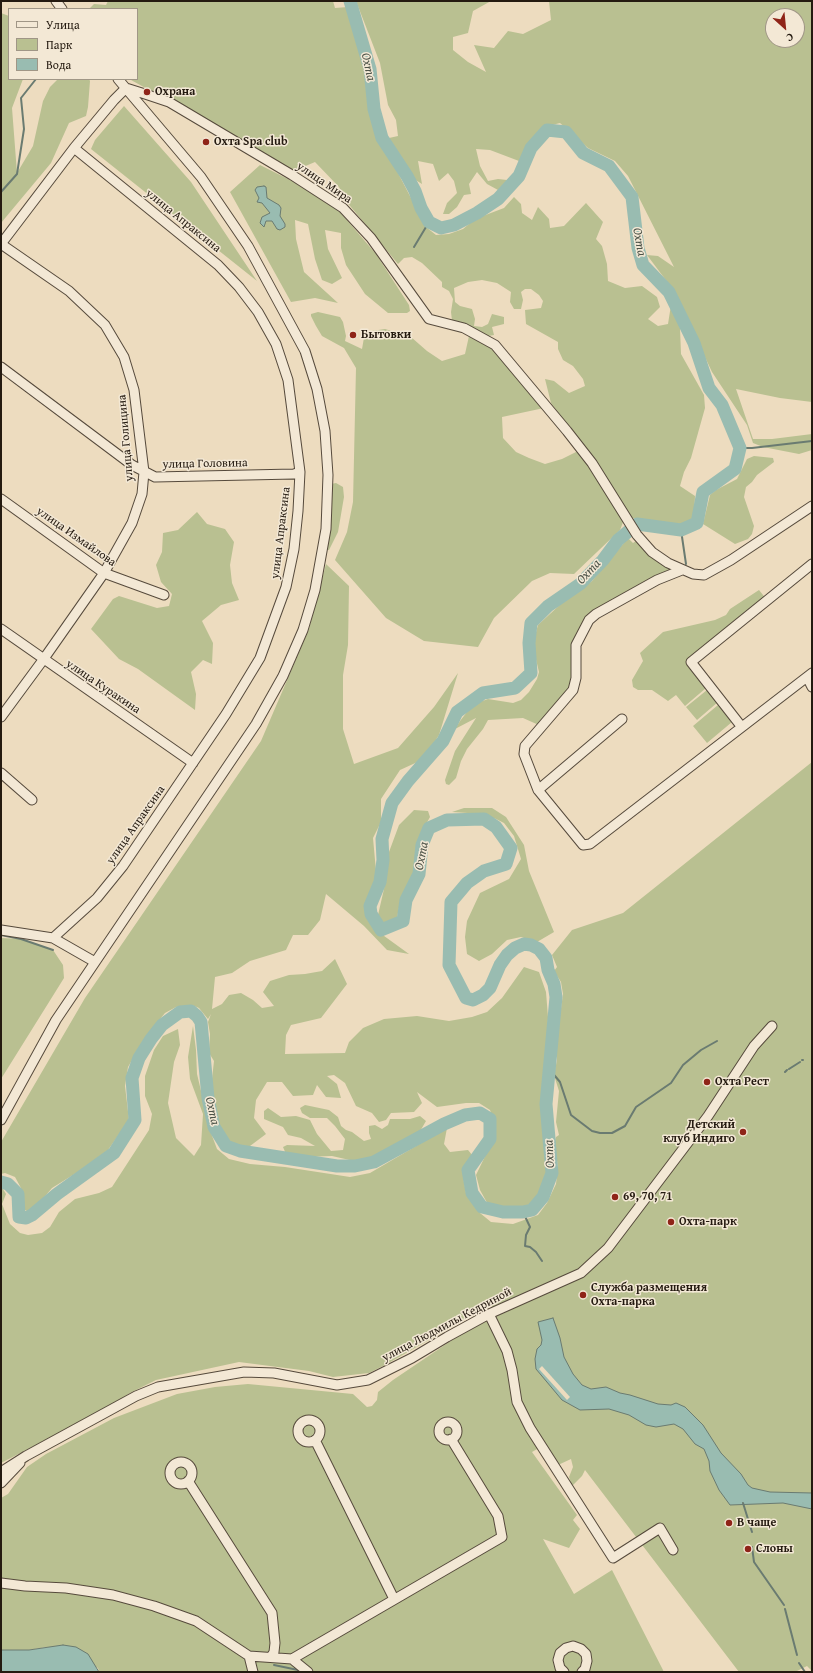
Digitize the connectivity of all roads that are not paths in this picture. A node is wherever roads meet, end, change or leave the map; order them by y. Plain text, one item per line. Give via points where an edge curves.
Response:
1 (119, 80) edge
2 (126, 88) junction
3 (74, 148) junction
4 (1, 244) edge
5 (1, 368) edge
6 (144, 472) junction
7 (300, 472) junction
8 (1, 499) edge
9 (812, 506) edge
10 (812, 564) edge
11 (682, 570) junction
12 (104, 573) junction
13 (164, 595) dead end
14 (1, 629) edge
15 (43, 660) junction
16 (809, 675) edge
17 (812, 687) edge
18 (1, 716) edge
19 (622, 719) dead end
20 (741, 726) junction
21 (193, 763) junction
22 (1, 774) edge
23 (538, 790) junction
24 (32, 800) dead end
25 (1, 930) edge
26 (53, 938) junction
27 (95, 962) junction
28 (772, 1026) dead end
29 (1, 1120) edge
30 (489, 1314) junction
31 (451, 1439) dead end
32 (315, 1440) dead end
33 (26, 1456) junction
34 (1, 1472) edge
35 (188, 1481) dead end
36 (1, 1483) edge
37 (673, 1550) dead end
38 (1, 1582) edge
39 (394, 1598) junction
40 (249, 1656) junction
41 (272, 1657) junction
42 (292, 1659) junction
43 (558, 1671) edge
44 (253, 1672) edge
45 (308, 1672) edge
46 (582, 1672) edge

1 - 2 street
2 - 3 street
2 - 11 street, улица Мира via 169,102 343,208 371,238 429,319 464,328 495,345 588,458 637,535 652,552
2 - 27 street via 201,177 248,246 304,351 317,388 325,431 328,475 326,530 315,590 303,630 283,676 256,724
3 - 4 street
3 - 7 street, улица Апраксина via 218,265 258,312 276,344 288,380
4 - 6 street, улица Голицина via 70,291 105,326 124,357 134,390
5 - 6 street, улица Головина
6 - 7 street, улица Головина via 155,477
6 - 12 street, улица Голицина via 142,494 132,523
7 - 21 street, улица Апраксина via 294,549 286,587 271,630 260,658 244,687
8 - 12 street, улица Измайлова
9 - 11 street via 711,572 698,575
10 - 20 street via 691,662
11 - 23 street via 657,580 596,614 584,628 576,645 576,678 573,690 525,746 524,754
12 - 13 street, улица Измайлова
12 - 15 street, улица Голицина
14 - 15 street, улица Куракина
15 - 18 street, улица Голицина
15 - 21 street, улица Куракина
16 - 17 street
16 - 20 street
19 - 23 street
20 - 23 street via 590,844 583,845
21 - 26 street, улица Апраксина via 123,866 97,898
22 - 24 street
25 - 26 street
26 - 27 street
27 - 29 street via 56,1020
28 - 30 street, улица Людмилы Кедриной via 749,1052 708,1116 606,1251 581,1273
30 - 33 street, улица Людмилы Кедриной via 368,1380 336,1384 274,1373 244,1372 158,1387 136,1396
30 - 37 street via 507,1351 517,1402 530,1428 613,1558 660,1528
31 - 39 street via 498,1516 502,1537
32 - 39 street
33 - 34 street, улица Людмилы Кедриной
33 - 36 street, улица Людмилы Кедриной
35 - 41 street via 272,1613 275,1643
38 - 40 street via 113,1595 154,1606 196,1621
39 - 42 street
40 - 41 street
40 - 44 street
41 - 42 street
42 - 45 street
43 - 46 street via 560,1653 573,1646 581,1648 586,1654 587,1662

